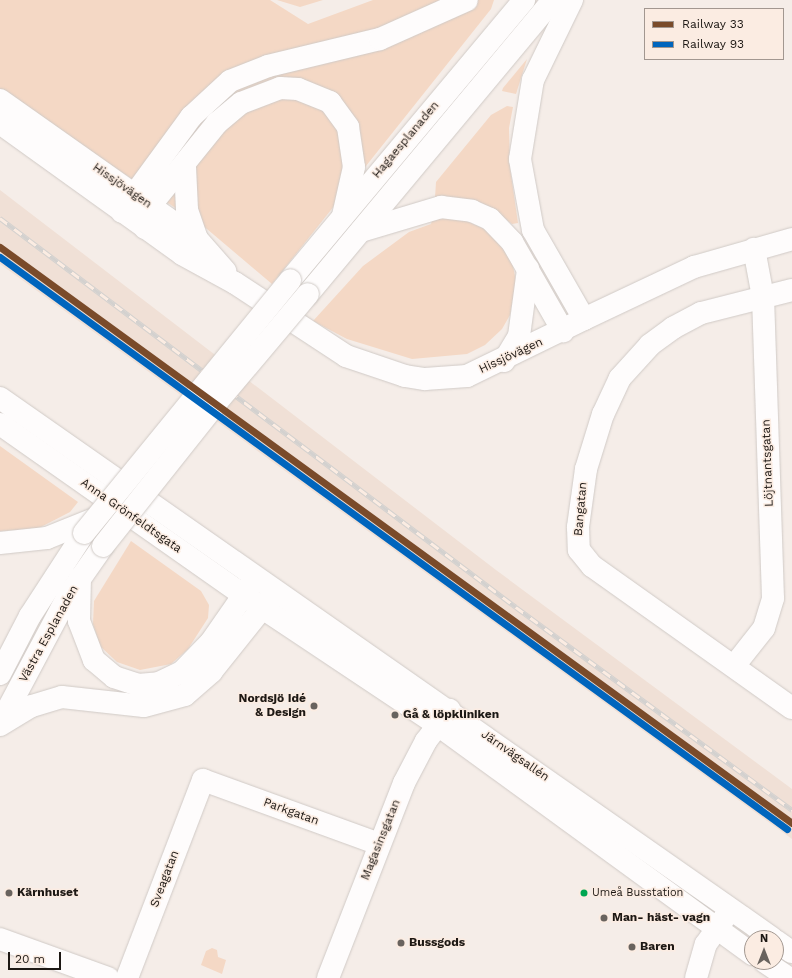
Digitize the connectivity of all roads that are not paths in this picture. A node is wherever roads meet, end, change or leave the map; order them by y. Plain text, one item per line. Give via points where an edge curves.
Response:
1 (467, 0) edge
2 (524, 0) edge
3 (552, 0) edge
4 (572, 0) edge
5 (0, 100) edge
6 (0, 123) edge
7 (185, 166) junction
8 (137, 211) junction
9 (343, 216) junction
10 (361, 231) junction
11 (197, 239) junction
12 (792, 239) edge
13 (754, 249) junction
14 (528, 269) junction
15 (290, 280) joint
16 (235, 283) junction
17 (792, 290) edge
18 (308, 294) joint
19 (763, 297) junction
20 (584, 319) junction
21 (563, 331) junction
22 (504, 361) junction
23 (0, 398) edge
24 (0, 424) edge
25 (86, 526) junction
26 (0, 543) edge
27 (80, 578) junction
28 (256, 578) junction
29 (275, 591) junction
30 (243, 595) junction
31 (263, 609) junction
32 (734, 666) junction
33 (0, 674) edge
34 (792, 708) edge
35 (443, 717) junction
36 (0, 724) edge
37 (203, 780) joint
38 (379, 844) junction
39 (730, 910) junction
40 (716, 930) junction
41 (760, 930) edge
42 (0, 939) edge
43 (744, 949) edge
44 (777, 970) edge
45 (108, 978) edge
46 (127, 978) edge
47 (328, 978) edge
48 (696, 978) edge
49 (789, 978) edge

1 - 8 main road via 380,38 268,66 230,81 191,117
2 - 9 main road, Hagaesplanaden
3 - 10 main road, Hagaesplanaden
4 - 20 main road via 533,80 520,159 533,230
5 - 8 main road, Hissjövägen
6 - 8 main road, Hissjövägen
7 - 8 main road
7 - 9 main road via 217,123 241,102 264,91 298,89 330,102 348,127 354,167
7 - 11 main road via 187,210
8 - 11 main road, Hissjövägen
8 - 16 main road, Hissjövägen via 182,254
9 - 15 main road, Hagaesplanaden
10 - 14 main road via 429,209 472,212 490,218 502,229
10 - 18 main road, Hagaesplanaden
11 - 16 main road, Hissjövägen
12 - 13 main road, Hissjövägen
13 - 19 main road, Löjtnantsgatan
13 - 20 main road, Hissjövägen via 694,267
14 - 21 main road
14 - 22 main road via 519,336
15 - 25 main road, Västra Esplanaden, bridge
16 - 22 main road, Hissjövägen via 346,356 386,372 425,379 446,378 466,376
17 - 19 main road, Bangatan
18 - 27 main road, Västra Esplanaden, bridge via 217,402
19 - 32 main road, Löjtnantsgatan via 773,598 764,628
19 - 32 main road, Bangatan via 701,313 673,328 650,345 620,378 592,446 578,527 578,550 592,566
20 - 21 main road, Hissjövägen
21 - 22 main road, Hissjövägen
23 - 28 main road, Anna Grönfeldtsgata
24 - 30 main road, Anna Grönfeldtsgata
25 - 26 main road via 32,542
25 - 33 main road, Västra Esplanaden via 30,616
27 - 30 main road via 79,621 91,655 114,677 138,685 159,683 182,672 211,642
27 - 36 main road, Västra Esplanaden
28 - 29 main road, Järnvägsallén
28 - 30 main road
29 - 31 main road
29 - 35 main road, Järnvägsallén
30 - 31 main road, Anna Grönfeldtsgata
31 - 35 main road, Järnvägsallén
31 - 36 main road via 211,672 185,695 144,706 62,697 32,706
32 - 34 main road, Bangatan
35 - 38 main road, Magasinsgatan via 404,783
35 - 39 main road, Järnvägsallén
35 - 40 main road, Järnvägsallén
37 - 38 main road, Parkgatan
37 - 46 main road, Sveagatan
38 - 47 main road, Magasinsgatan
39 - 40 main road
39 - 41 main road, Järnvägsallén
40 - 43 main road, Järnvägsallén
40 - 48 main road via 706,944
42 - 45 main road
44 - 49 main road

